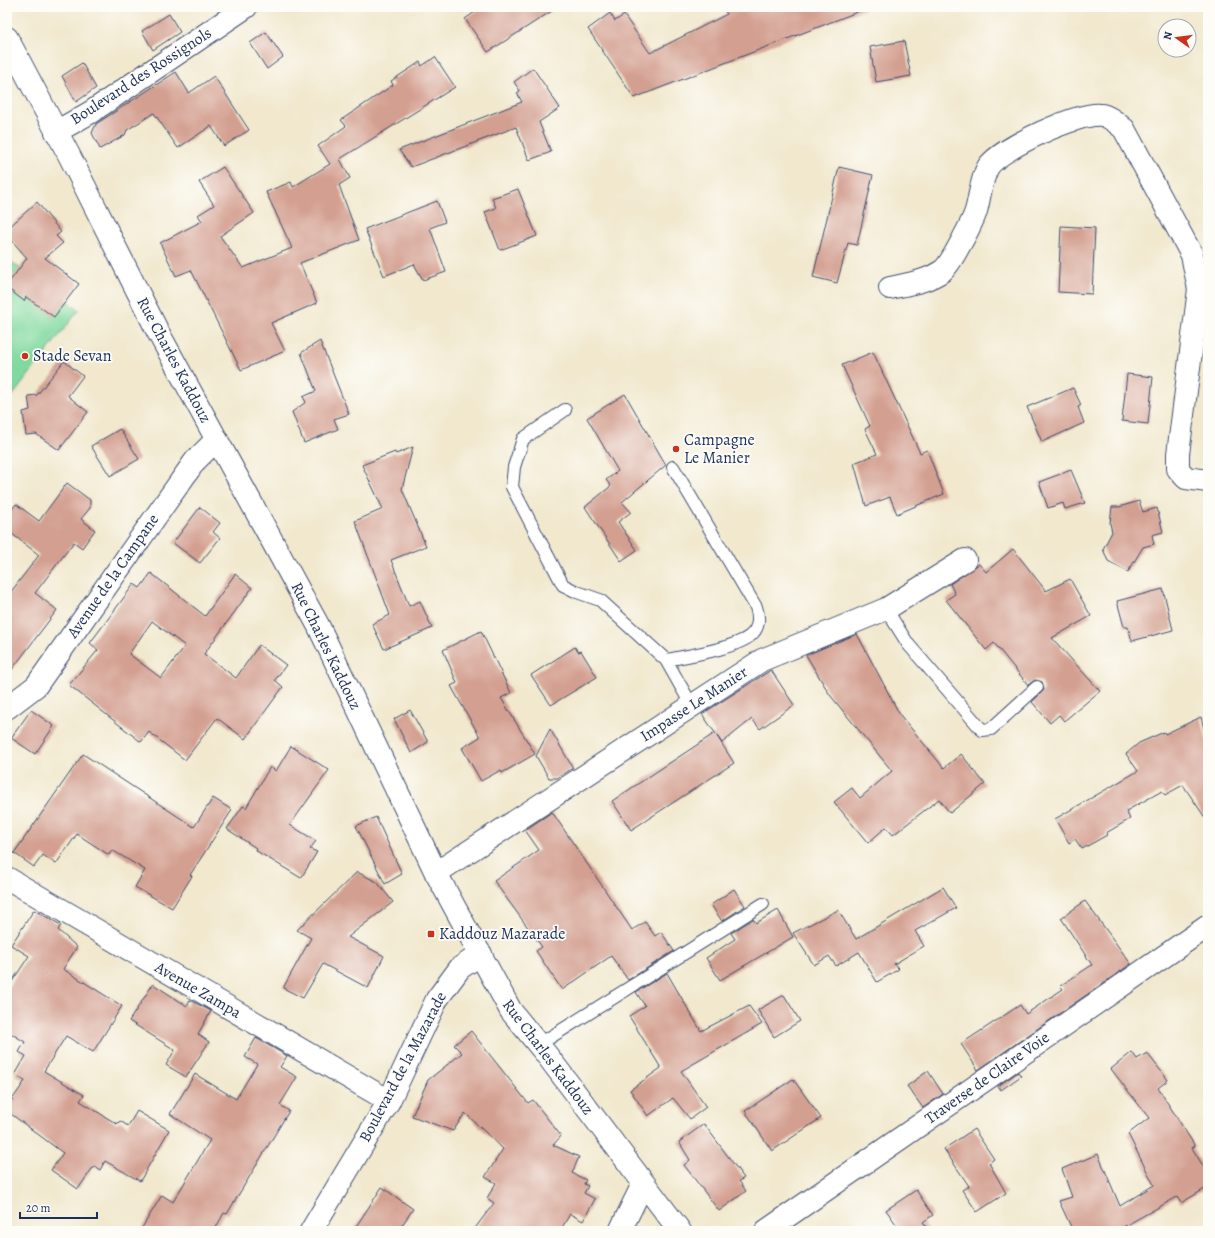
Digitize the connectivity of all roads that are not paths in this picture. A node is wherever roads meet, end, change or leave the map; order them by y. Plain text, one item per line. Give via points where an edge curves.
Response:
1 (246, 7) edge
2 (7, 38) edge
3 (56, 132) junction
4 (890, 288) dead end
5 (565, 410) dead end
6 (216, 440) junction
7 (673, 467) dead end
8 (1208, 481) edge
9 (965, 560) dead end
10 (886, 609) junction
11 (666, 660) junction
12 (1037, 687) dead end
13 (692, 706) junction
14 (7, 708) edge
15 (436, 873) junction
16 (7, 878) edge
17 (763, 904) dead end
18 (1208, 926) edge
19 (481, 954) junction
20 (538, 1045) junction
21 (389, 1101) junction
22 (644, 1184) junction
23 (311, 1231) edge
24 (620, 1231) edge
25 (680, 1231) edge
26 (766, 1231) edge

1 - 3 street, Boulevard des Rossignols via 91,112
2 - 3 street, Rue Charles Kaddouz
3 - 6 street, Rue Charles Kaddouz
4 - 8 street via 921,282 943,270 976,213 987,168 997,156 1058,124 1087,115 1102,115 1114,120 1124,129 1192,255 1199,289 1178,469 1186,478
5 - 11 lane via 522,439 514,467 512,487 563,585 600,600
6 - 14 street, Avenue de la Campane via 195,461 36,686
6 - 15 street, Rue Charles Kaddouz via 318,625
7 - 11 lane via 756,607 759,619 754,632 732,645
9 - 10 street, Impasse Le Manier
10 - 12 lane via 908,644 982,730 991,729
10 - 13 street, Impasse Le Manier via 762,660
11 - 13 lane
13 - 15 street, Impasse Le Manier
15 - 19 street, Rue Charles Kaddouz
16 - 21 street, Avenue Zampa
17 - 20 lane
18 - 26 street, Traverse de Claire Voie
19 - 20 street, Rue Charles Kaddouz via 511,1011
19 - 21 street, Boulevard de la Mazarade via 460,968 437,999
20 - 22 street, Rue Charles Kaddouz
21 - 23 street, Boulevard de la Mazarade
22 - 24 street
22 - 25 street, Rue Charles Kaddouz

